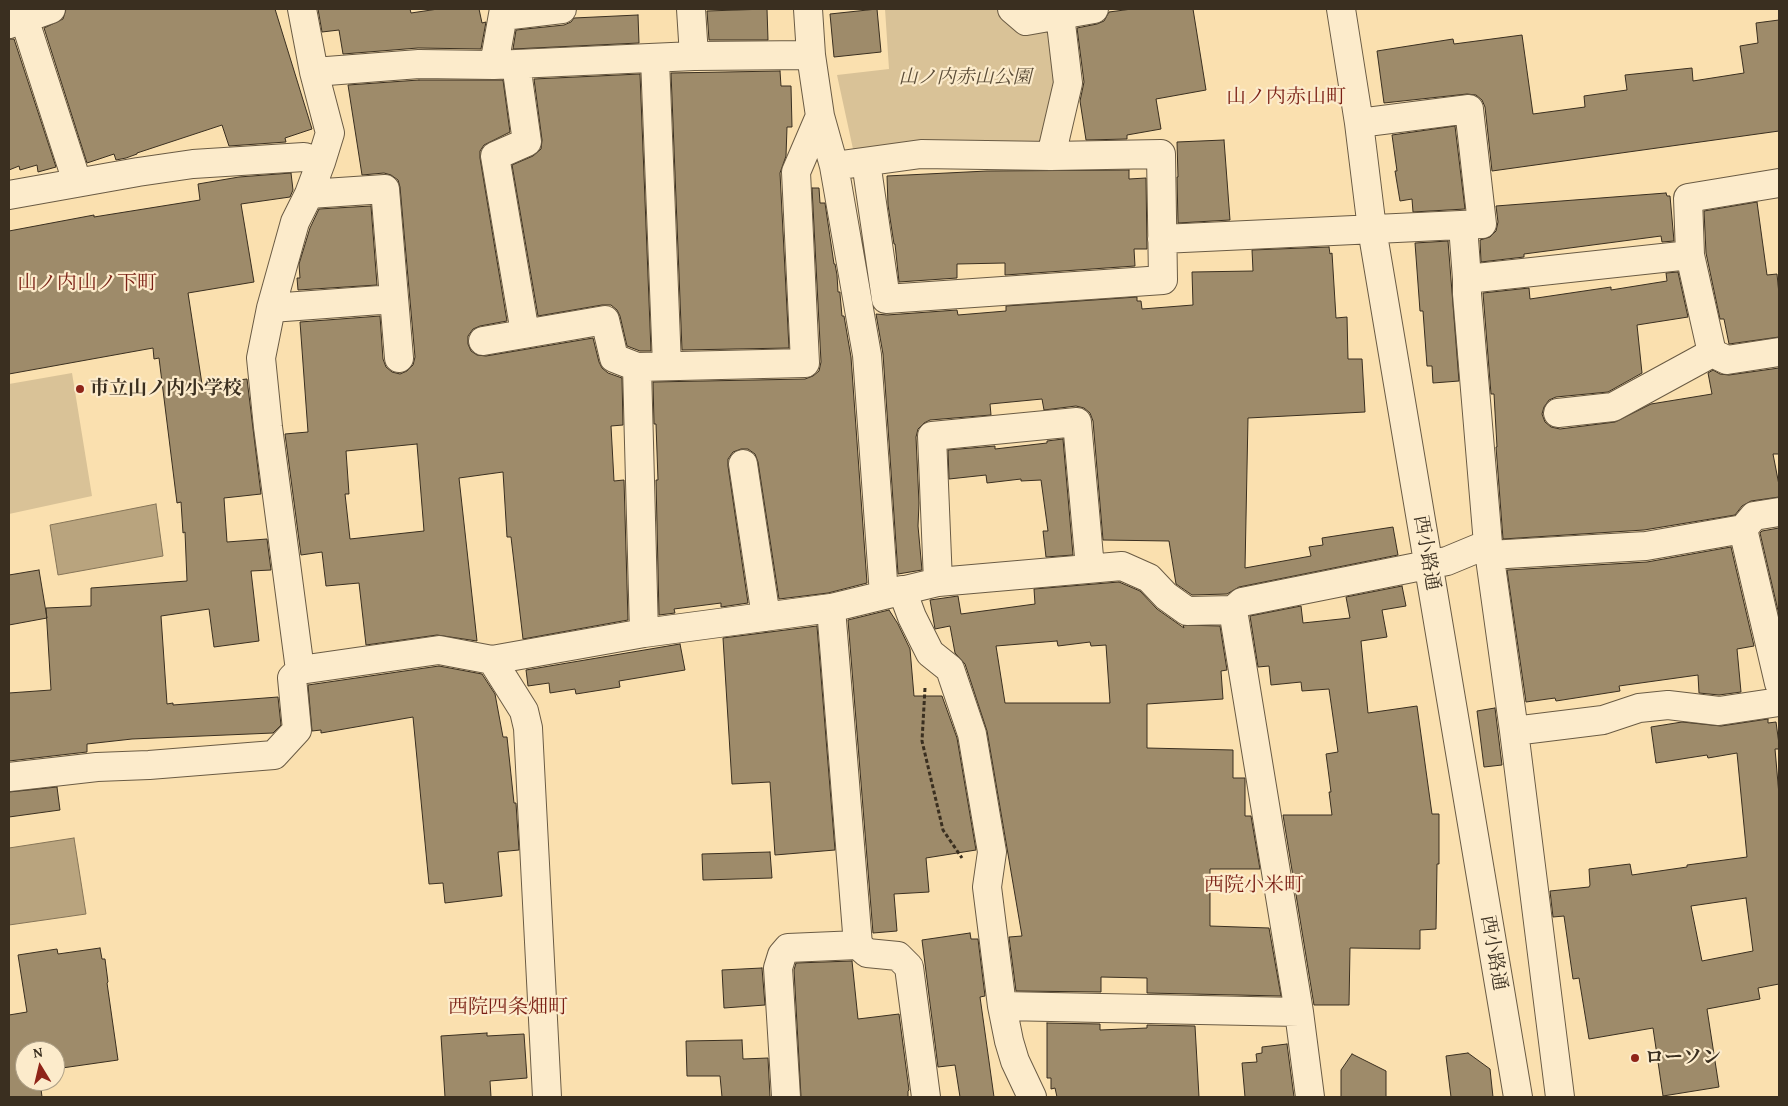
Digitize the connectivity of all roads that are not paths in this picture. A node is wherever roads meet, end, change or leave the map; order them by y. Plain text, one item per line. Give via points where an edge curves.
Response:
1 (51, 9) edge
2 (302, 9) edge
3 (562, 9) edge
4 (691, 9) edge
5 (808, 9) edge
6 (1012, 9) edge
7 (1094, 9) edge
8 (1341, 9) edge
9 (503, 12) edge
10 (1060, 16) junction
11 (16, 21) edge
12 (811, 55) junction
13 (694, 56) junction
14 (655, 59) junction
15 (505, 65) junction
16 (314, 72) junction
17 (820, 116) junction
18 (1359, 124) junction
19 (1051, 156) junction
20 (321, 162) junction
21 (852, 163) junction
22 (77, 182) junction
23 (1779, 183) edge
24 (309, 194) junction
25 (9, 195) edge
26 (1463, 226) junction
27 (1372, 230) junction
28 (1162, 239) junction
29 (1690, 256) junction
30 (1467, 279) junction
31 (394, 299) junction
32 (271, 308) junction
33 (525, 334) junction
34 (483, 340) dead end
35 (1779, 352) edge
36 (1712, 353) junction
37 (399, 358) dead end
38 (667, 366) junction
39 (637, 367) junction
40 (1558, 413) dead end
41 (743, 464) dead end
42 (1779, 512) edge
43 (1743, 529) junction
44 (1489, 549) junction
45 (1428, 565) junction
46 (1090, 568) junction
47 (938, 582) junction
48 (893, 593) junction
49 (831, 608) junction
50 (1233, 610) junction
51 (766, 617) junction
52 (644, 633) junction
53 (1776, 650) edge
54 (492, 660) junction
55 (300, 670) junction
56 (1779, 683) edge
57 (1779, 702) edge
58 (1514, 731) junction
59 (9, 777) edge
60 (858, 945) junction
61 (1002, 1006) junction
62 (1299, 1012) junction
63 (547, 1097) edge
64 (786, 1097) edge
65 (926, 1097) edge
66 (1032, 1097) edge
67 (1310, 1097) edge
68 (1518, 1097) edge
69 (1560, 1097) edge

1 - 11 street
2 - 16 street
3 - 9 street
4 - 13 street
5 - 12 street
6 - 10 street via 1026,21
7 - 10 street
8 - 18 street, 西小路通
9 - 15 street
10 - 19 street via 1068,83
11 - 22 street
12 - 13 street
12 - 17 street
13 - 14 street
14 - 15 street
14 - 38 street
15 - 16 street via 418,64
15 - 33 street via 527,142 495,156
16 - 20 street via 330,133
17 - 21 street
17 - 38 street via 796,172 806,362
18 - 26 street via 1469,109 1482,224
18 - 27 street, 西小路通
19 - 21 street via 921,154
19 - 28 street via 1161,154
20 - 22 street via 304,157 202,163
20 - 24 street
21 - 28 street via 886,299 1163,280
21 - 48 street via 867,355
22 - 25 street
23 - 29 street via 1688,198
24 - 31 street via 385,188
24 - 32 street via 295,222
26 - 27 street
26 - 30 street
27 - 28 street
27 - 45 street, 西小路通
29 - 30 street
29 - 36 street
30 - 44 street
31 - 32 street
31 - 37 street
32 - 55 street via 261,358
33 - 34 street
33 - 39 street via 605,320 614,358
35 - 36 street via 1727,360
36 - 40 street via 1613,406
38 - 39 street
39 - 52 street
41 - 51 street
42 - 43 street via 1754,516
43 - 44 street via 1646,546
43 - 53 street
44 - 45 street
44 - 58 street
45 - 50 street via 1242,602
45 - 68 street, 西小路通
46 - 47 street
46 - 47 street via 1077,422 932,436
46 - 50 street via 1122,566 1149,578 1187,611
47 - 48 street
48 - 49 street
48 - 61 street via 912,617 930,653 950,669 972,734 992,852 987,887
49 - 51 street
49 - 60 street
50 - 62 street
51 - 52 street
52 - 54 street
53 - 56 street
54 - 55 street via 439,650
54 - 63 street via 524,711 528,728
55 - 59 street via 292,678 297,730 274,755 149,766 97,767
57 - 58 street via 1719,711 1668,705 1639,708 1603,720
58 - 69 street
60 - 64 street via 788,948 782,955 778,968
60 - 65 street via 867,953 898,956 909,967
61 - 62 street
61 - 66 street via 1015,1061
62 - 67 street

